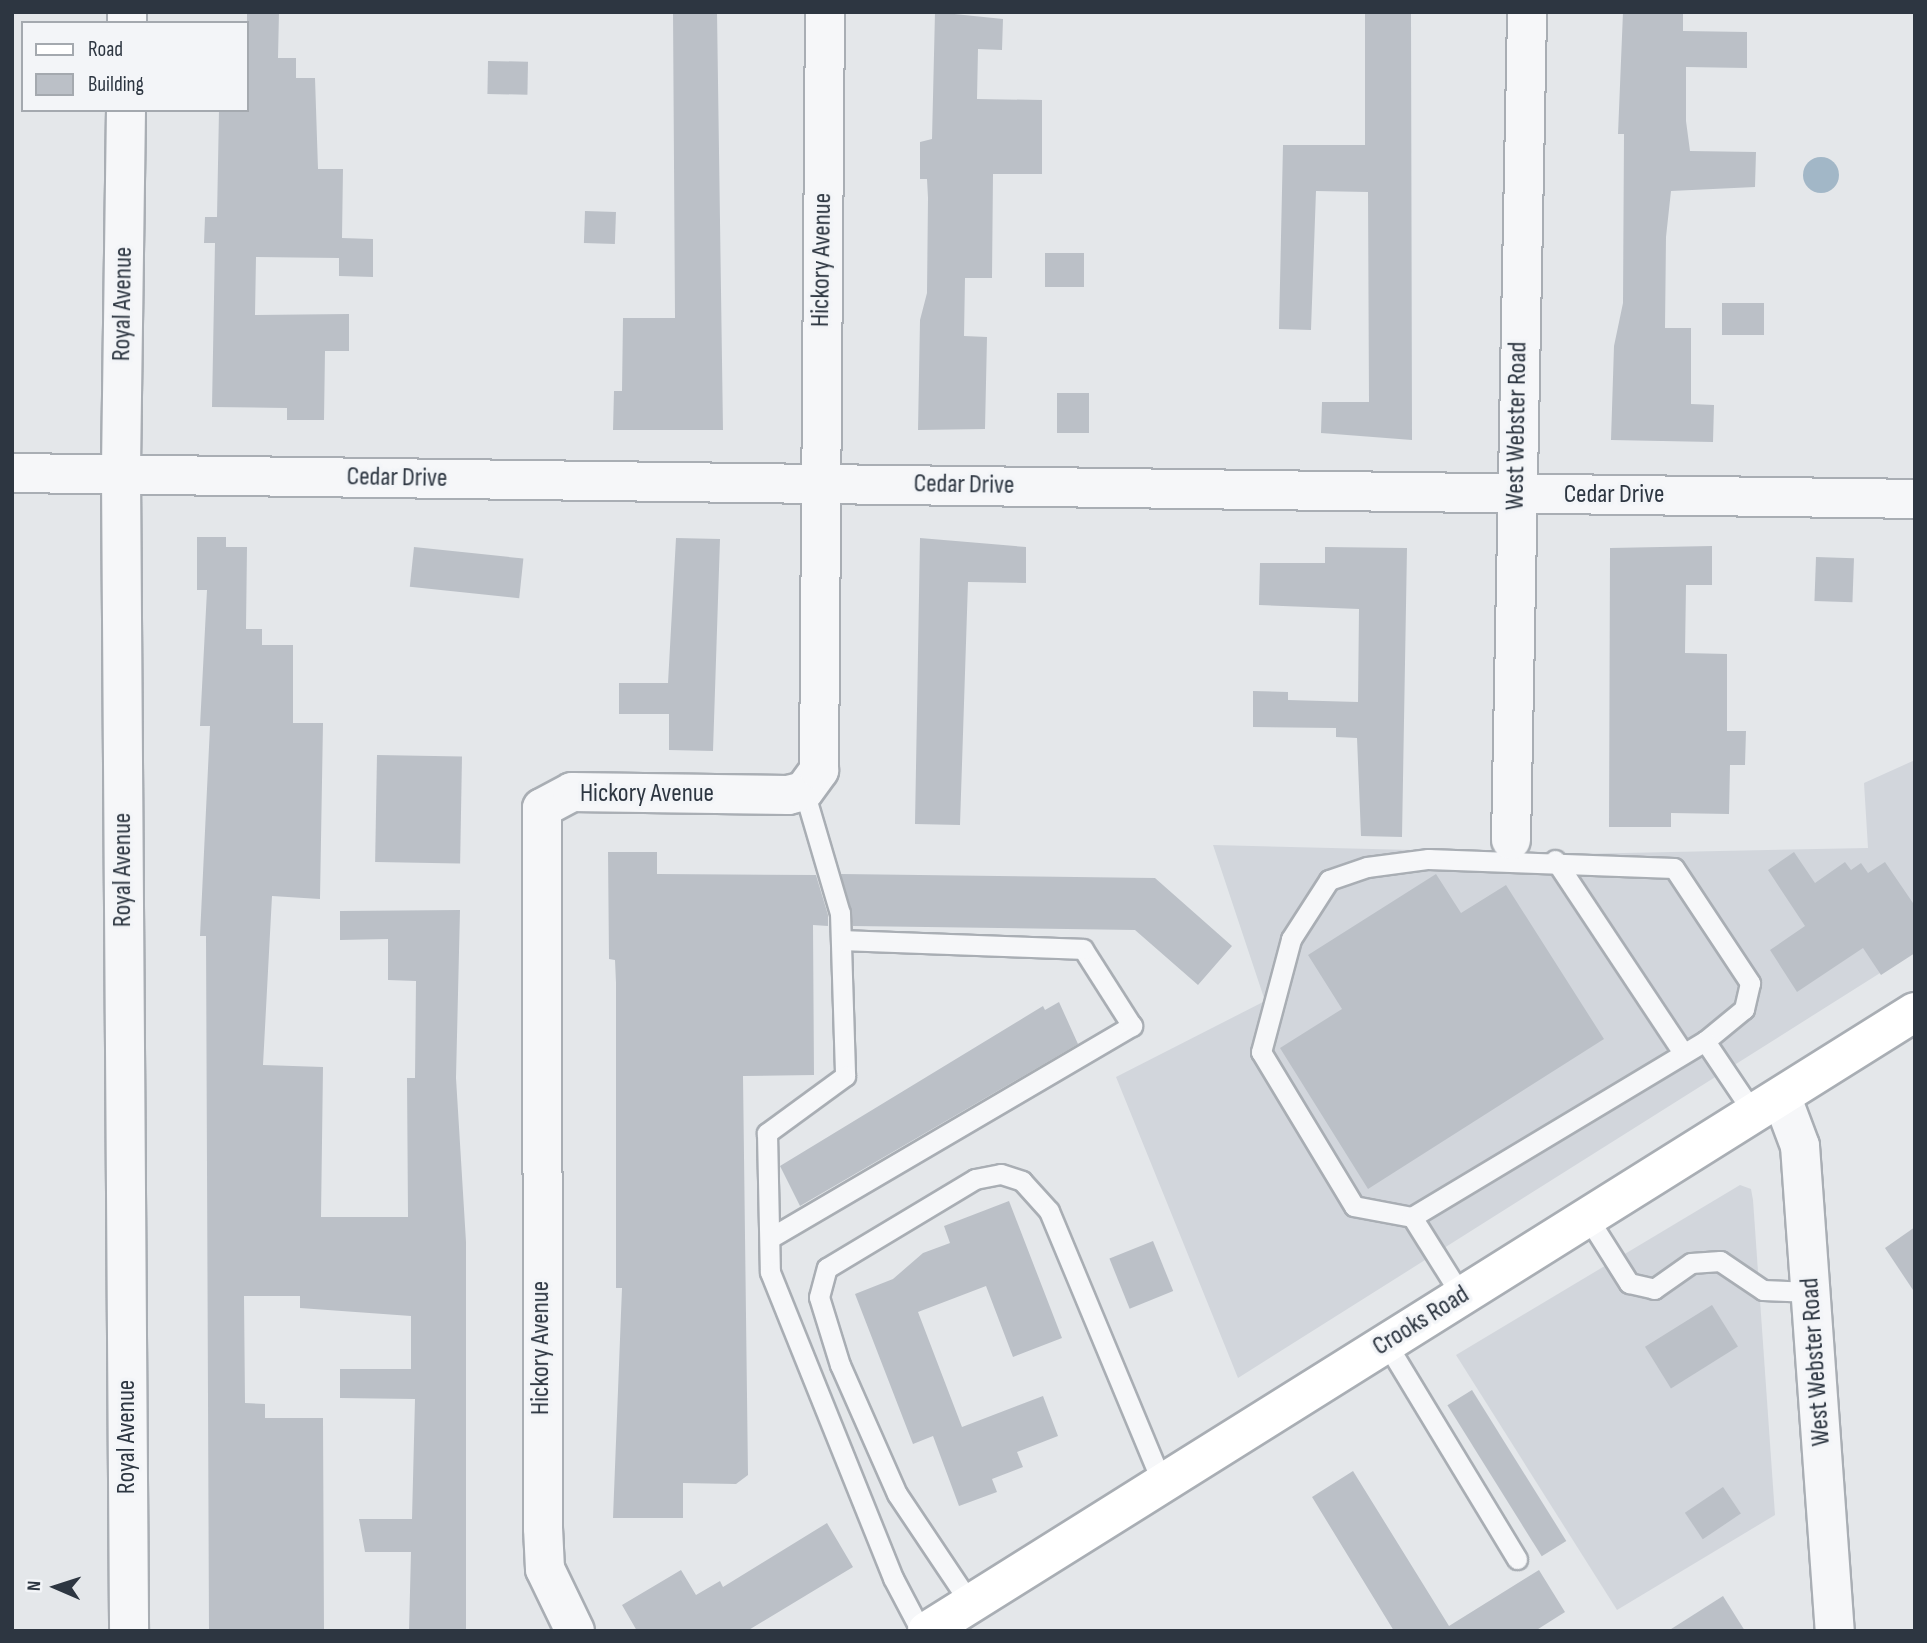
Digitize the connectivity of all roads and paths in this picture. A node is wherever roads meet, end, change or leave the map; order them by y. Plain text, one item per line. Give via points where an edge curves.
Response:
1 (825, 12) edge
2 (1527, 12) edge
3 (126, 112) edge
4 (12, 473) edge
5 (121, 475) junction
6 (819, 483) junction
7 (1516, 493) junction
8 (1915, 499) edge
9 (804, 790) junction
10 (1511, 840) dead end
11 (1555, 860) junction
12 (843, 940) junction
13 (1915, 1012) edge
14 (1705, 1041) junction
15 (1683, 1053) junction
16 (1768, 1106) junction
17 (1412, 1217) junction
18 (1588, 1218) junction
19 (770, 1238) junction
20 (1811, 1292) junction
21 (1461, 1295) junction
22 (1385, 1342) junction
23 (1161, 1483) junction
24 (1517, 1559) dead end
25 (970, 1604) junction
26 (129, 1631) edge
27 (575, 1631) edge
28 (921, 1631) edge
29 (927, 1631) edge
30 (1835, 1631) edge

1 - 6 street, Hickory Avenue
2 - 7 street, West Webster Road
3 - 5 street, Royal Avenue
4 - 5 street, Cedar Drive
5 - 6 street, Cedar Drive
5 - 26 street, Royal Avenue
6 - 7 street, Cedar Drive
6 - 9 street, Hickory Avenue via 819,770
7 - 8 street, Cedar Drive
7 - 10 street, West Webster Road
9 - 12 lane
9 - 27 street, Hickory Avenue via 572,792 542,808 543,1528 545,1569
11 - 14 lane via 1674,868 1750,983 1744,1009
11 - 15 lane
11 - 17 lane via 1428,859 1367,867 1329,880 1291,939 1261,1052 1354,1206
12 - 19 lane via 845,1076 767,1133
12 - 19 lane via 1083,949 1132,1026
13 - 16 main road, Crooks Road
14 - 15 lane
14 - 16 lane
15 - 17 lane
16 - 18 main road, Crooks Road
16 - 20 street, West Webster Road via 1800,1146
17 - 21 lane
18 - 20 lane via 1629,1283 1654,1289 1690,1263 1720,1261 1763,1290
18 - 21 main road, Crooks Road
19 - 28 lane via 774,1292
20 - 30 street, West Webster Road
21 - 22 main road, Crooks Road
22 - 23 main road, Crooks Road
22 - 24 lane
23 - 25 main road, Crooks Road
23 - 25 lane via 1049,1211 1022,1181 1001,1174 975,1179 827,1268 819,1297 839,1365 897,1494
25 - 29 main road, Crooks Road

